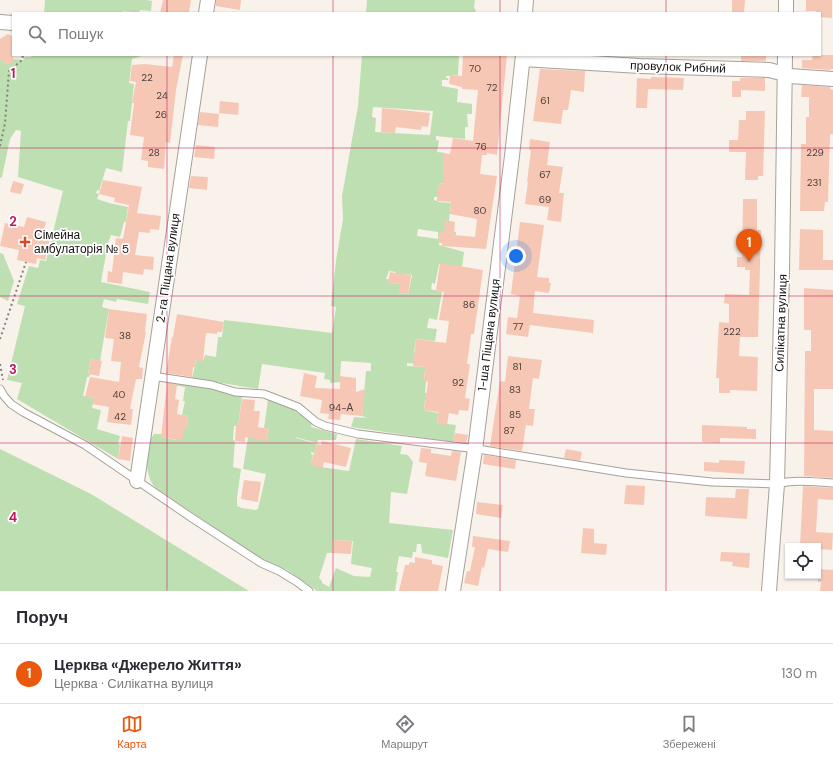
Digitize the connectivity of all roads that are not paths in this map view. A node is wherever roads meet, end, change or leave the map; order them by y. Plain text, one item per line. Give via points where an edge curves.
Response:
1 (208, 0) edge
2 (526, 0) edge
3 (786, 0) edge
4 (206, 12) edge
5 (526, 12) edge
6 (786, 12) edge
7 (0, 22) edge
8 (12, 23) edge
9 (200, 56) edge
10 (785, 56) edge
11 (523, 57) edge
12 (785, 74) junction
13 (833, 79) edge
14 (152, 376) junction
15 (0, 389) edge
16 (475, 450) junction
17 (137, 481) junction
18 (833, 483) edge
19 (777, 484) junction
20 (309, 591) edge
21 (453, 591) edge
22 (769, 591) edge

1 - 4 street
2 - 5 street
3 - 6 street
7 - 8 street
9 - 14 street, 2-га Піщана вулиця
10 - 12 street, Силікатна вулиця
11 - 12 street, провулок Рибний via 640,66 769,70
11 - 16 street, 1-ша Піщана вулиця
12 - 13 street, провулок Рибний via 798,78
12 - 19 street, Силікатна вулиця
14 - 16 lane via 212,385 235,392 264,394 298,407 325,426 358,434
14 - 17 street, 2-га Піщана вулиця
15 - 17 lane via 11,404 85,445
16 - 19 lane via 626,473 712,482
16 - 21 street, 1-ша Піщана вулиця
17 - 20 lane via 261,564 279,571
18 - 19 lane via 794,481
19 - 22 street, Силікатна вулиця

